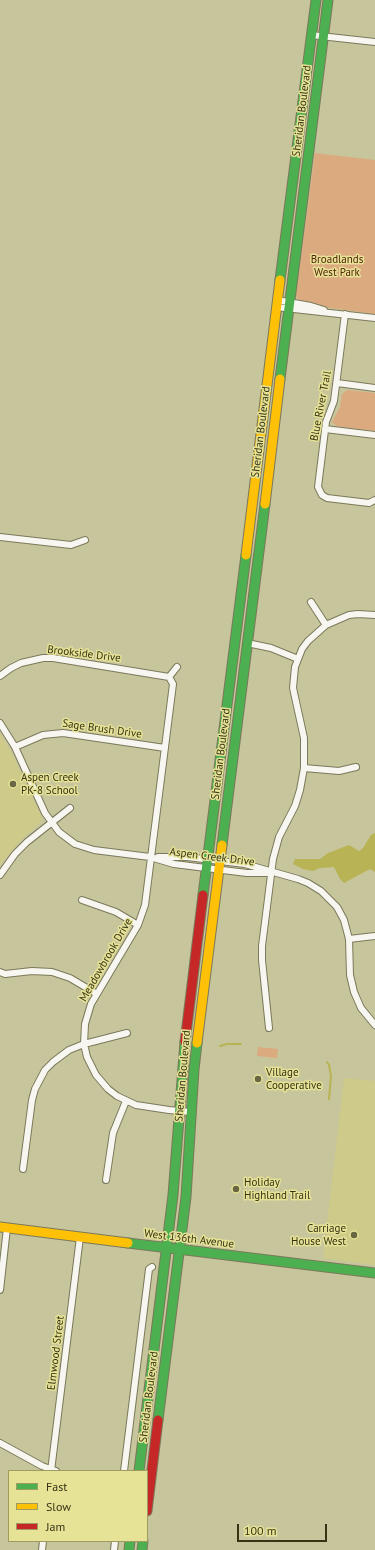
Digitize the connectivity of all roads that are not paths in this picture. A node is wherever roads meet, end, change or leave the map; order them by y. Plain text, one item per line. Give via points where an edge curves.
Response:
1 (316, 0) edge
2 (328, 0) edge
3 (311, 35) junction
4 (324, 36) junction
5 (375, 42) edge
6 (277, 304) junction
7 (289, 306) junction
8 (345, 314) junction
9 (375, 318) edge
10 (337, 383) junction
11 (375, 388) edge
12 (325, 429) junction
13 (375, 435) edge
14 (375, 500) edge
15 (0, 537) edge
16 (85, 540) dead end
17 (310, 602) dead end
18 (375, 614) edge
19 (326, 625) junction
20 (247, 643) junction
21 (298, 659) junction
22 (177, 667) dead end
23 (0, 676) edge
24 (169, 677) junction
25 (0, 723) edge
26 (15, 747) junction
27 (165, 748) junction
28 (356, 767) dead end
29 (304, 768) junction
30 (70, 808) dead end
31 (50, 822) junction
32 (150, 857) junction
33 (207, 864) junction
34 (219, 865) junction
35 (271, 873) junction
36 (0, 876) edge
37 (82, 900) dead end
38 (138, 925) junction
39 (375, 936) edge
40 (349, 939) junction
41 (0, 972) edge
42 (97, 994) junction
43 (375, 1025) edge
44 (270, 1028) dead end
45 (127, 1033) dead end
46 (84, 1044) junction
47 (126, 1101) junction
48 (179, 1111) junction
49 (191, 1112) junction
50 (24, 1170) dead end
51 (106, 1180) dead end
52 (4, 1228) edge
53 (80, 1237) junction
54 (166, 1248) junction
55 (179, 1249) junction
56 (152, 1267) dead end
57 (375, 1273) edge
58 (0, 1290) edge
59 (0, 1443) edge
60 (51, 1470) edge
61 (53, 1470) edge
62 (124, 1470) edge
63 (139, 1470) edge
64 (149, 1482) edge
65 (148, 1496) edge

1 - 3 main road, Sheridan Boulevard
2 - 4 main road, Sheridan Boulevard
3 - 4 street
3 - 6 main road, Sheridan Boulevard
4 - 5 street
4 - 7 main road, Sheridan Boulevard
6 - 7 street
6 - 33 main road, Sheridan Boulevard
7 - 8 street
7 - 20 main road, Sheridan Boulevard
8 - 9 street
8 - 10 street, Blue River Trail
10 - 11 street
10 - 12 street, Blue River Trail
12 - 13 street
12 - 14 street, Blue River Trail via 318,487 322,498 369,503
15 - 16 street via 71,544
17 - 19 street
18 - 19 street via 348,615
19 - 21 street via 308,641
20 - 21 street via 271,648
20 - 34 main road, Sheridan Boulevard
21 - 29 street via 293,688 304,738
22 - 24 street
23 - 24 street, Brookside Drive via 21,663 43,658
24 - 27 street, Meadowbrook Drive via 173,684
25 - 26 street, Aspen Creek Drive
26 - 27 street, Sage Brush Drive via 43,735 63,733
26 - 31 street, Aspen Creek Drive
27 - 32 street, Meadowbrook Drive
28 - 29 street via 339,771
29 - 35 street via 295,806 276,846
30 - 31 street
31 - 32 street, Aspen Creek Drive via 67,838 84,847
31 - 36 street via 23,846
32 - 33 street, Aspen Creek Drive via 174,864
32 - 38 street, Meadowbrook Drive via 145,905
33 - 34 street, Aspen Creek Drive
33 - 48 main road, Sheridan Boulevard via 187,1018
34 - 35 street, Aspen Creek Drive via 247,873
34 - 49 main road, Sheridan Boulevard
35 - 40 street, Aspen Creek Drive via 308,883 325,894 342,915
35 - 44 street via 262,946
37 - 38 street via 116,912
38 - 42 street, Meadowbrook Drive
39 - 40 street
40 - 43 street, Aspen Creek Drive via 350,975 354,992 361,1008
41 - 42 street via 52,972 70,978
42 - 46 street, Meadowbrook Drive via 86,1018
45 - 46 street
46 - 47 street, Meadowbrook Drive via 96,1075 108,1089
46 - 50 street via 60,1056 45,1070 39,1080 32,1100
47 - 48 street, Meadowbrook Drive via 136,1105
47 - 51 street via 113,1133
48 - 49 street, Meadowbrook Drive
48 - 54 main road, Sheridan Boulevard
49 - 55 main road, Sheridan Boulevard
52 - 53 main road, West 136th Avenue
52 - 58 street
53 - 54 main road, West 136th Avenue
53 - 61 street, Elmwood Street
54 - 55 main road, West 136th Avenue
54 - 63 main road, Sheridan Boulevard
55 - 57 main road, West 136th Avenue
55 - 64 main road, Sheridan Boulevard
56 - 62 street, Sheridan Boulevard via 149,1269
59 - 60 street
64 - 65 main road, Sheridan Boulevard

